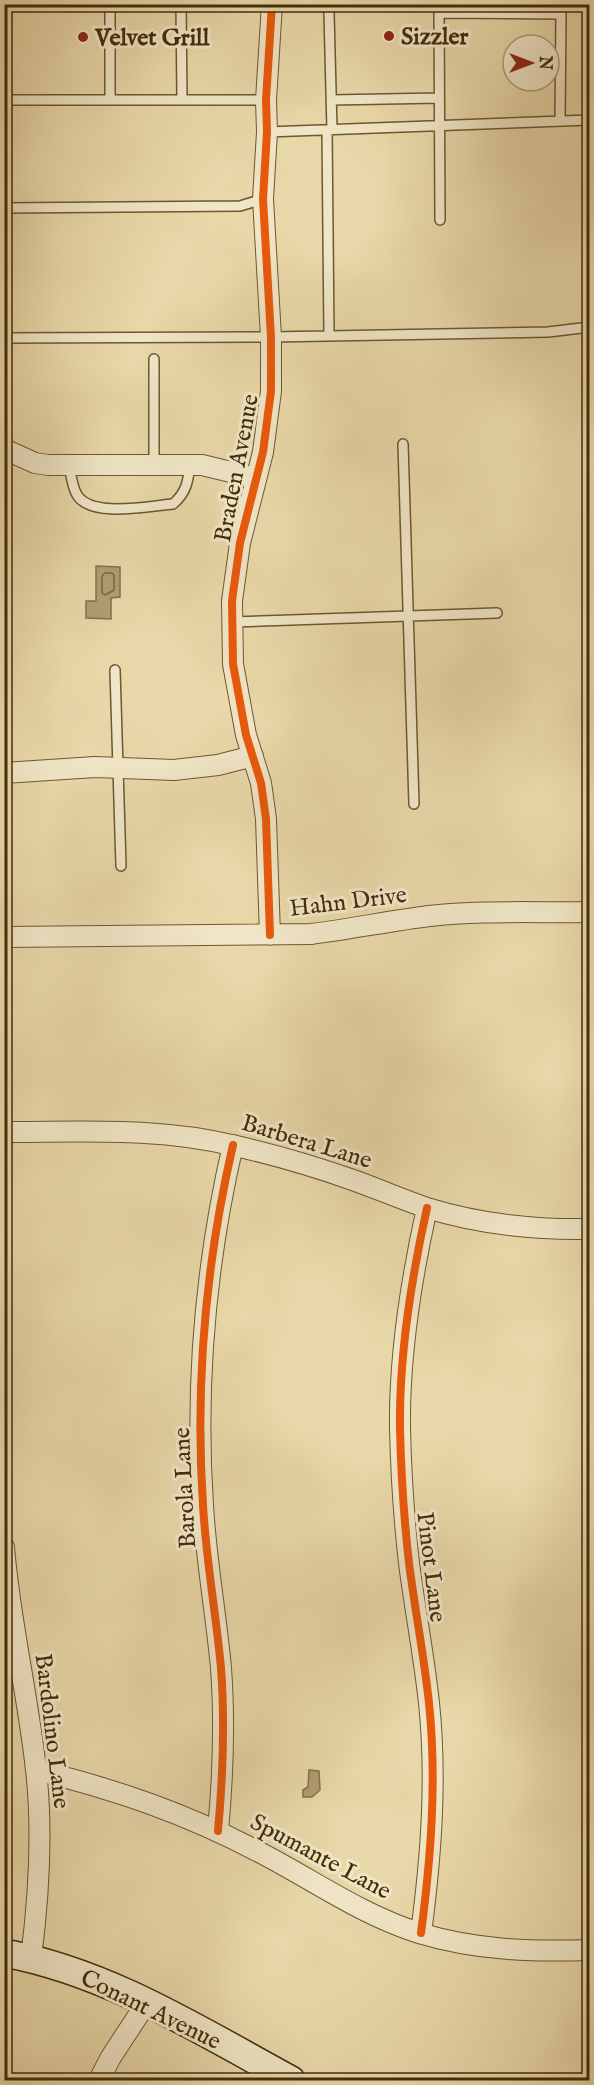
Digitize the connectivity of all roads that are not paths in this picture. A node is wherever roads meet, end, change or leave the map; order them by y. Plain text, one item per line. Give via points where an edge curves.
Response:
1 (110, 4) edge
2 (181, 4) edge
3 (272, 4) edge
4 (330, 4) edge
5 (439, 9) edge
6 (439, 98) junction
7 (4, 100) edge
8 (110, 100) junction
9 (182, 100) junction
10 (266, 100) junction
11 (332, 100) junction
12 (590, 120) edge
13 (560, 121) junction
14 (439, 126) junction
15 (329, 130) junction
16 (267, 132) junction
17 (263, 199) junction
18 (4, 208) edge
19 (440, 220) dead end
20 (590, 327) edge
21 (329, 336) junction
22 (271, 337) junction
23 (4, 338) edge
24 (154, 359) dead end
25 (403, 444) dead end
26 (4, 449) edge
27 (69, 465) junction
28 (154, 465) junction
29 (190, 465) junction
30 (256, 478) junction
31 (497, 613) dead end
32 (408, 616) junction
33 (232, 622) junction
34 (115, 670) dead end
35 (253, 756) junction
36 (119, 768) junction
37 (4, 773) edge
38 (414, 804) dead end
39 (121, 866) dead end
40 (590, 912) edge
41 (270, 935) junction
42 (4, 937) edge
43 (4, 1132) edge
44 (233, 1145) junction
45 (428, 1208) junction
46 (590, 1228) edge
47 (4, 1547) edge
48 (36, 1770) junction
49 (218, 1831) junction
50 (421, 1933) junction
51 (590, 1950) edge
52 (4, 1953) edge
53 (31, 1958) junction
54 (147, 2002) junction
55 (99, 2080) edge
56 (291, 2080) edge

1 - 8 lane
2 - 9 lane
3 - 10 street, Braden Avenue
4 - 11 lane
5 - 6 lane
5 - 13 lane via 561,14
6 - 11 lane
6 - 14 lane
7 - 8 lane
8 - 9 lane
9 - 10 lane
10 - 16 street, Braden Avenue
11 - 15 lane
12 - 13 lane
13 - 14 lane
14 - 15 lane
14 - 19 lane
15 - 16 lane
15 - 21 lane
16 - 17 street, Braden Avenue
17 - 18 lane via 240,206
17 - 22 street, Braden Avenue
20 - 21 lane via 548,332
21 - 22 lane
22 - 23 lane
22 - 30 street, Braden Avenue via 269,414
24 - 28 lane
25 - 32 lane
26 - 27 street via 35,464
27 - 28 street
27 - 29 lane via 76,494 86,505 103,509 173,504 188,483
28 - 29 street
29 - 30 street
30 - 33 street, Braden Avenue via 240,543
31 - 32 lane
32 - 33 lane
32 - 38 lane
33 - 35 street, Braden Avenue via 233,664
34 - 36 lane
35 - 36 street via 174,770
35 - 41 street, Braden Avenue via 266,819
36 - 37 street
36 - 39 lane
40 - 41 street, Hahn Drive via 429,916 356,929
41 - 42 street, Hahn Drive
43 - 44 street, Barbera Lane via 148,1131
44 - 45 street, Barbera Lane via 296,1161
44 - 49 street, Barola Lane via 207,1296 200,1428 202,1504 224,1726
45 - 46 street, Barbera Lane via 518,1226
45 - 50 street, Pinot Lane via 410,1294 400,1426 409,1565 432,1753 432,1819
47 - 48 street, Bardolino Lane
48 - 49 street, Spumante Lane via 141,1799
48 - 53 street, Bardolino Lane via 40,1852
49 - 50 street, Spumante Lane via 355,1907
50 - 51 street, Spumante Lane via 492,1949
52 - 53 street, Conant Avenue
53 - 54 street, Conant Avenue
54 - 55 street
54 - 56 street, Conant Avenue

